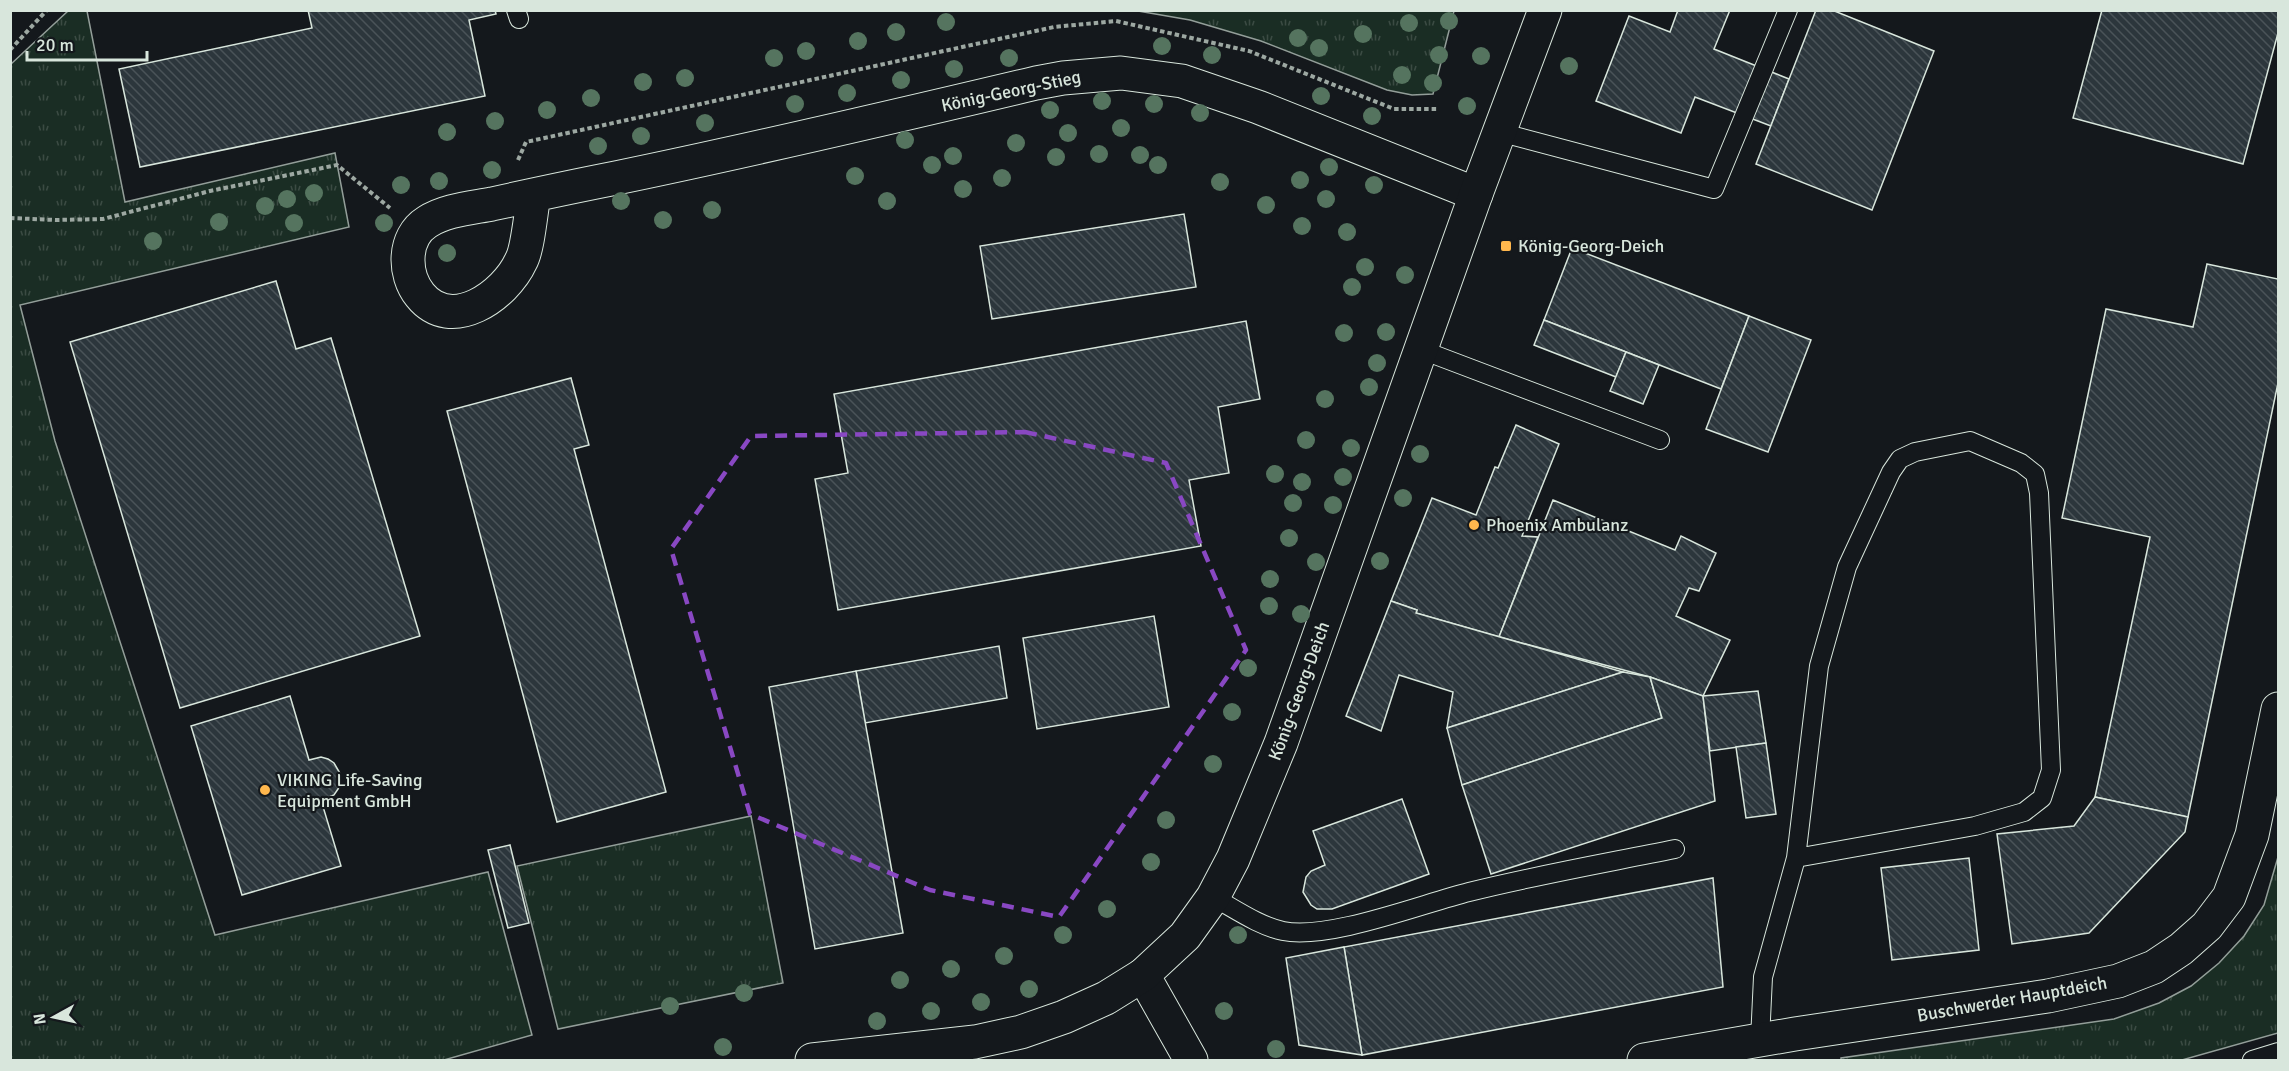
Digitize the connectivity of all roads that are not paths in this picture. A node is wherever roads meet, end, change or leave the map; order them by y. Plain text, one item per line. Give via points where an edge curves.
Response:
1 (1545, 10) edge
2 (1788, 10) edge
3 (1499, 132) junction
4 (1476, 194) junction
5 (534, 195) junction
6 (1422, 350) junction
7 (1660, 440) dead end
8 (2278, 709) edge
9 (1675, 849) dead end
10 (1796, 858) junction
11 (1213, 897) junction
12 (1143, 975) junction
13 (1760, 1040) junction
14 (2278, 1053) edge
15 (812, 1060) edge
16 (1191, 1060) edge
17 (1644, 1060) edge
18 (2252, 1060) edge

1 - 3 street, König-Georg-Deich
2 - 3 lane via 1714,189
3 - 4 street, König-Georg-Deich
4 - 5 street, König-Georg-Stieg via 1182,81 1121,73 1063,78 749,151
4 - 6 street, König-Georg-Deich
5 - 5 street, König-Georg-Stieg via 522,260 495,294 467,310 452,311 428,303 419,294 408,270 408,253 416,230 437,216
6 - 7 lane
6 - 11 street, König-Georg-Deich via 1281,743
8 - 13 street, Buschwerder Hauptdeich via 2252,835 2229,897 2207,926 2154,967 2118,981 2048,996
9 - 11 lane via 1470,891 1314,932 1283,931 1264,925
10 - 10 lane via 1819,666 1846,567 1891,472 1900,459 1915,452 1970,441 2021,463 2035,474 2039,493 2051,770 2042,798 2024,812 1976,826
10 - 13 lane via 1763,977
11 - 12 street, König-Georg-Deich via 1185,936
12 - 15 street, König-Georg-Deich via 1106,998 1021,1032 975,1042
12 - 16 street
13 - 17 street, Buschwerder Hauptdeich
14 - 18 lane

